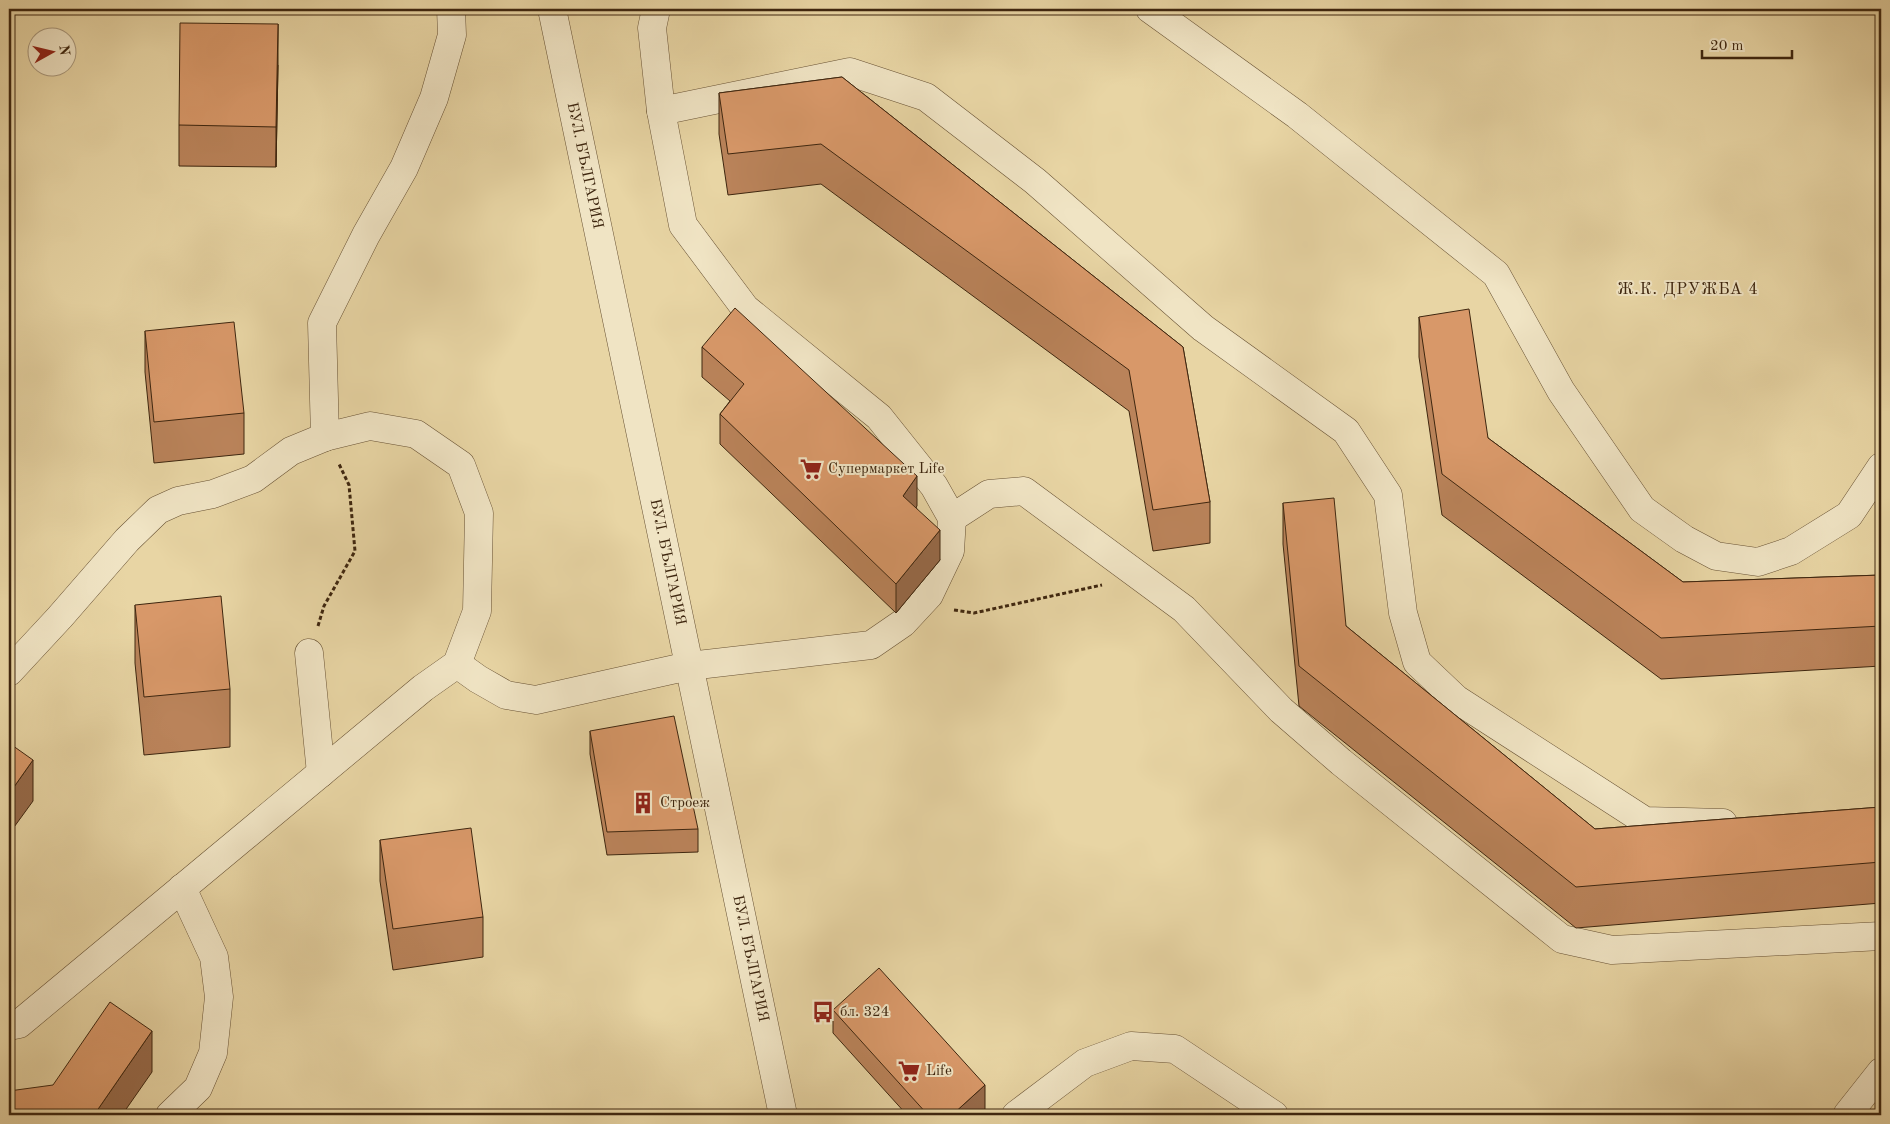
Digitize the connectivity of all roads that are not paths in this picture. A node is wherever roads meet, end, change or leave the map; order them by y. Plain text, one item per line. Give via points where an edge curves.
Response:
1 (450, 9) edge
2 (552, 9) edge
3 (656, 9) edge
4 (1150, 9) edge
5 (661, 111) junction
6 (325, 437) junction
7 (1881, 467) edge
8 (952, 518) junction
9 (310, 653) road end
10 (457, 664) junction
11 (689, 666) junction
12 (9, 672) edge
13 (321, 773) junction
14 (1743, 824) edge
15 (182, 888) junction
16 (1881, 936) edge
17 (9, 1026) edge
18 (1881, 1072) edge
19 (170, 1115) edge
20 (783, 1115) edge
21 (1016, 1115) edge
22 (1274, 1115) edge
23 (1847, 1115) edge

1 - 6 street via 452,35 434,98 404,168 322,323
2 - 11 street, БУЛ. БЪЛГАРИЯ
3 - 5 street via 652,28
4 - 7 street via 1297,115 1496,274 1561,392 1642,509 1684,539 1716,556 1758,562 1791,551 1849,515
5 - 8 street via 683,225 745,308 879,417 934,486
5 - 14 street via 850,72 926,97 1035,181 1203,328 1346,431 1388,495 1403,613 1417,662 1456,700 1644,820
6 - 10 street via 370,426 416,434 461,465 479,513 478,565 477,611
6 - 12 street via 291,451 253,479 158,510
8 - 11 street via 950,551 929,595 903,623 871,646
8 - 16 street via 989,494 1024,491 1184,609 1281,710 1562,939 1612,950
9 - 13 street
10 - 11 street via 506,695 536,700
10 - 13 street via 423,688
11 - 20 street, БУЛ. БЪЛГАРИЯ
13 - 15 street
15 - 17 street via 19,1024
15 - 19 street via 214,957 219,997 213,1053 198,1088
18 - 23 street
21 - 22 street via 1086,1063 1131,1046 1175,1049

